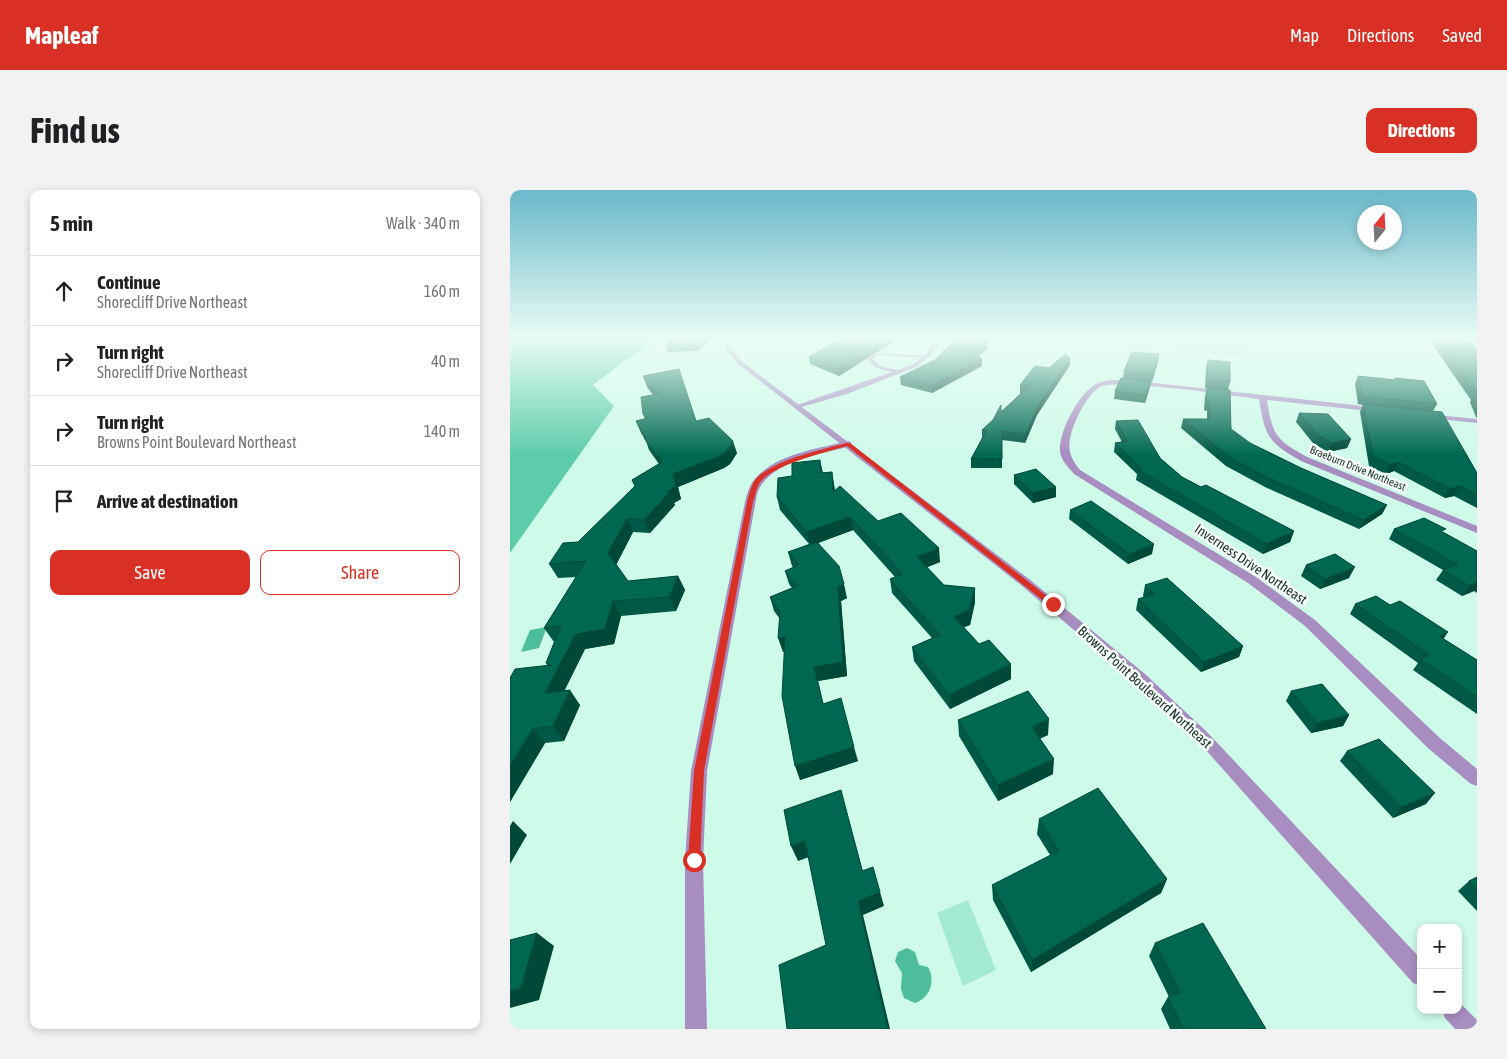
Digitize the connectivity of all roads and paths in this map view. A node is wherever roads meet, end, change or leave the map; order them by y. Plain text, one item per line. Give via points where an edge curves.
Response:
1 (759, 377) edge
2 (883, 377) edge
3 (1263, 398) junction
4 (798, 406) junction
5 (1390, 412) edge
6 (1419, 415) edge
7 (1477, 421) edge
8 (848, 444) junction
9 (1477, 530) edge
10 (1477, 779) edge
11 (1417, 972) edge
12 (1456, 1014) edge
13 (696, 1029) edge
14 (1470, 1029) edge

1 - 4 street, Browns Point Boulevard Northeast
2 - 4 street
3 - 5 street
3 - 9 street, Braeburn Drive Northeast via 1272,439 1284,447 1304,459
3 - 10 street, Inverness Drive Northeast via 1136,383 1110,383 1093,389 1071,422 1064,449 1067,460 1077,472 1252,580 1310,623 1435,744
4 - 8 street, Browns Point Boulevard Northeast
6 - 7 street
8 - 11 street, Browns Point Boulevard Northeast via 1032,587 1147,685 1202,736
8 - 13 street via 791,460 772,470 757,482 750,502 699,771 694,860
12 - 14 street

